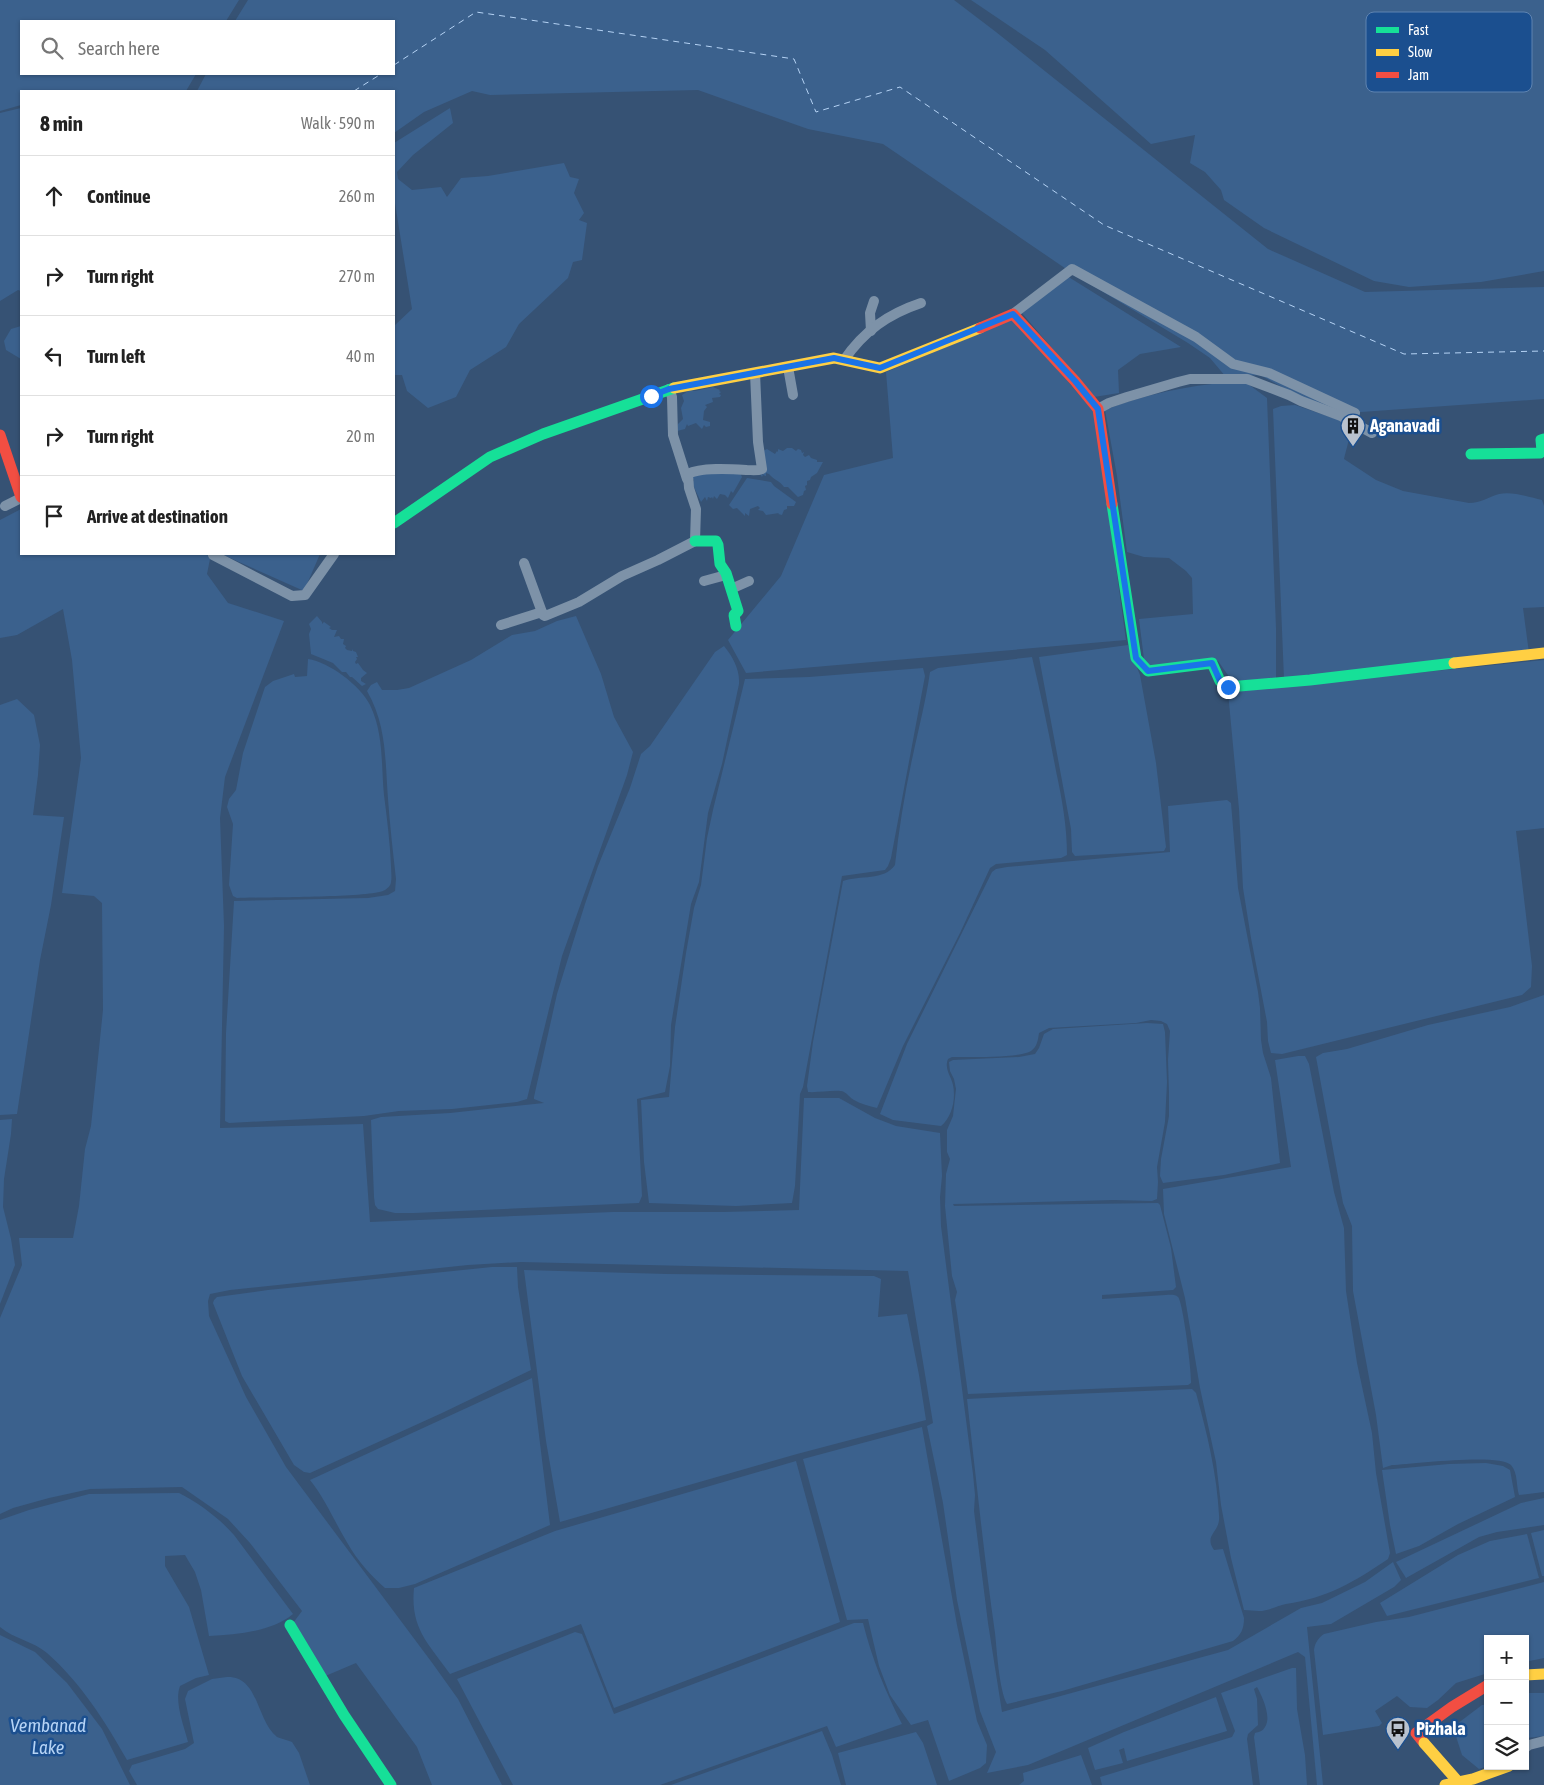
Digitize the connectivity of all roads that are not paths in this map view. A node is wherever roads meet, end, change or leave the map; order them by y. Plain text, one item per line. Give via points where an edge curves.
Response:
1 (874, 301) dead end
2 (921, 303) dead end
3 (1013, 314) junction
4 (871, 331) junction
5 (844, 360) junction
6 (788, 367) junction
7 (755, 373) junction
8 (669, 389) junction
9 (792, 395) dead end
10 (1098, 409) junction
11 (1355, 413) dead end
12 (1372, 433) dead end
13 (0, 434) edge
14 (1544, 439) edge
15 (1471, 454) dead end
16 (687, 478) junction
17 (20, 494) edge
18 (20, 498) edge
19 (5, 506) dead end
20 (395, 522) edge
21 (695, 541) junction
22 (214, 555) dead end
23 (333, 555) edge
24 (524, 563) dead end
25 (726, 575) junction
26 (704, 581) dead end
27 (749, 581) dead end
28 (731, 589) junction
29 (542, 612) junction
30 (501, 625) dead end
31 (736, 626) dead end
32 (1544, 653) edge
33 (290, 1626) dead end
34 (1544, 1674) edge
35 (1529, 1675) edge
36 (1484, 1687) edge
37 (1544, 1741) edge
38 (1529, 1746) edge
39 (1498, 1770) edge
40 (391, 1785) edge
41 (1444, 1785) edge
42 (1460, 1785) edge

1 - 4 street via 870,314
2 - 4 street via 892,315
3 - 5 street via 880,368
3 - 10 street
3 - 11 street via 1072,269 1196,336 1232,364 1270,372
4 - 5 street
5 - 6 street via 834,358
6 - 7 street
6 - 9 street
7 - 8 street
7 - 16 street via 762,469 692,472
8 - 16 street via 673,435
8 - 20 street via 543,434 490,457
10 - 12 street via 1190,379 1247,379 1341,416
10 - 32 street via 1136,658 1148,671 1212,663 1220,681 1228,687
13 - 17 street
14 - 15 street via 1541,440 1540,453
16 - 21 street via 696,509
18 - 19 street
21 - 25 street via 716,541 720,564
21 - 29 street via 622,576 579,602 545,616
22 - 23 street via 292,596 305,595
24 - 29 street
25 - 26 street
25 - 28 street
27 - 28 street
28 - 31 street via 738,610 734,615
29 - 30 street
33 - 40 street
34 - 35 street
36 - 42 street, bridge via 1452,1706 1416,1734
37 - 38 street
39 - 41 street

